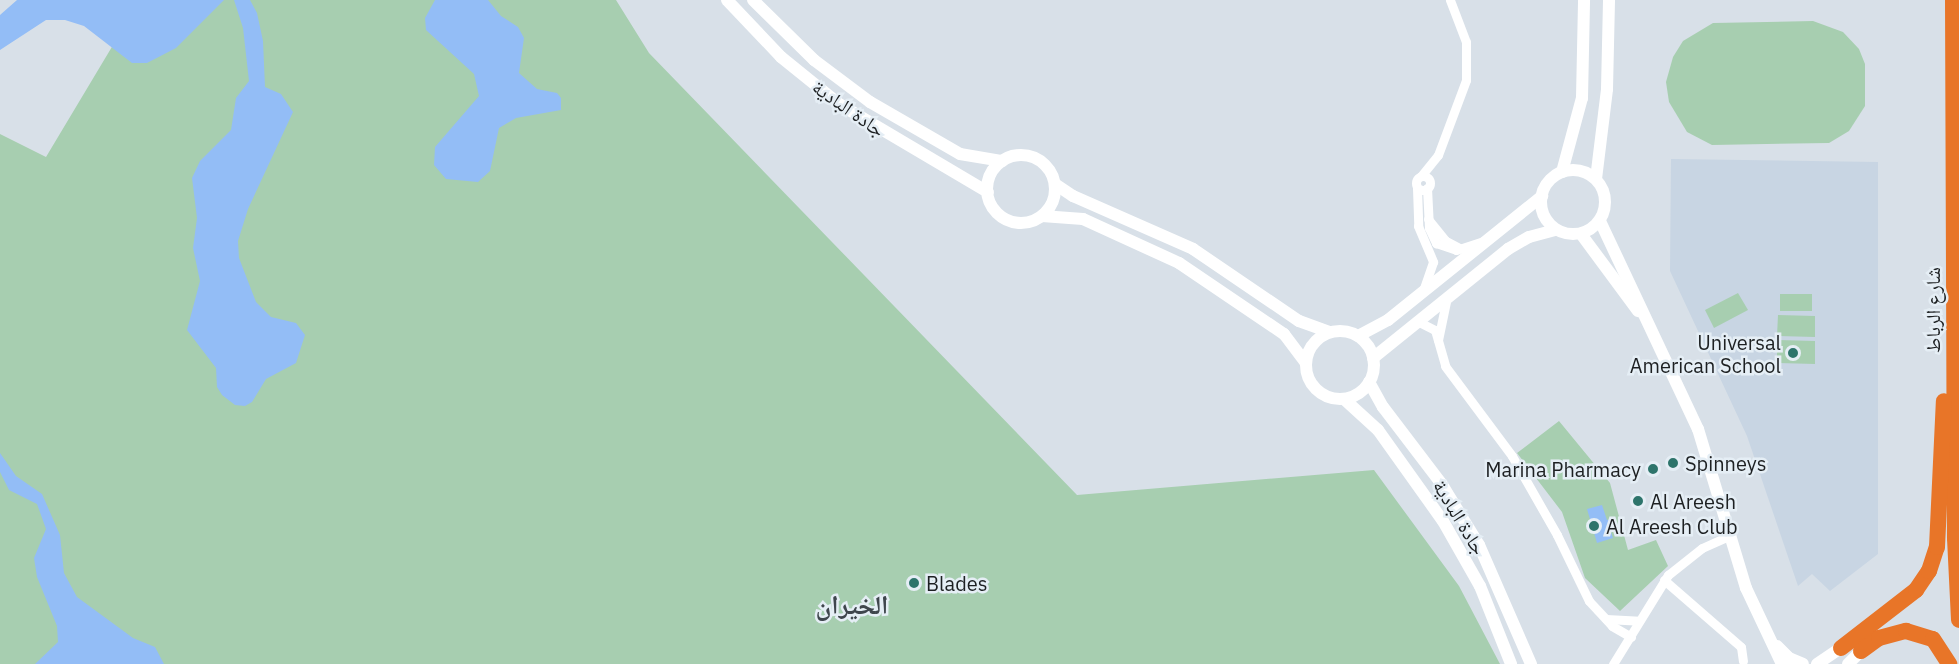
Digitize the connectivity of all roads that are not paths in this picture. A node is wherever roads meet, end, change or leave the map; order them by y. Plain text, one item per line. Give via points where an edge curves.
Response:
1 (753, 0) edge
2 (1450, 0) edge
3 (1584, 0) edge
4 (1609, 0) edge
5 (1953, 0) edge
6 (730, 2) edge
7 (779, 28) junction
8 (1438, 154) junction
9 (1002, 161) junction
10 (1562, 172) junction
11 (1596, 179) junction
12 (1055, 184) junction
13 (1425, 186) junction
14 (988, 192) junction
15 (1542, 196) junction
16 (1042, 216) junction
17 (1600, 221) junction
18 (1556, 230) junction
19 (1581, 234) junction
20 (1490, 240) junction
21 (1423, 293) junction
22 (1447, 297) junction
23 (1641, 313) junction
24 (1953, 320) junction
25 (1417, 321) junction
26 (1329, 332) junction
27 (1358, 336) junction
28 (1438, 340) junction
29 (1373, 358) junction
30 (1306, 363) junction
31 (1369, 382) junction
32 (1344, 399) junction
33 (1732, 538) junction
34 (1664, 580) junction
35 (1604, 618) junction
36 (1959, 620) edge
37 (1639, 621) junction
38 (1769, 636) junction
39 (1631, 637) junction
40 (1842, 648) junction
41 (1859, 658) edge
42 (1743, 661) dead end
43 (1511, 664) edge
44 (1531, 664) edge
45 (1613, 664) edge
46 (1782, 664) edge
47 (1803, 664) edge
48 (1817, 664) edge
49 (1829, 664) edge
50 (1848, 664) edge
51 (1949, 664) edge

1 - 7 street, جادة البادية
2 - 8 street via 1464,33 1467,67 1461,95
3 - 10 street via 1582,98
4 - 11 street via 1607,89
5 - 24 highway, شارع الرباط
6 - 7 street via 744,3 762,21
6 - 14 street, جادة البادية via 781,57 839,104
7 - 9 street, جادة البادية via 832,74 889,114 965,156
8 - 13 street
8 - 13 street via 1416,181
9 - 12 street via 1016,155 1037,158 1049,170
9 - 14 street via 989,178
10 - 11 street via 1580,170
10 - 15 street via 1549,181
11 - 17 street via 1606,204
12 - 16 street via 1053,199
12 - 26 street via 1073,196 1185,245 1293,317
13 - 20 street via 1430,233 1440,246 1461,248
13 - 21 street via 1418,226 1433,262
14 - 16 street via 994,209 1007,219 1022,222
15 - 18 street via 1542,212
15 - 20 street
16 - 30 street via 1083,219 1179,263 1284,334
17 - 19 street
17 - 23 street
18 - 19 street
18 - 22 street via 1518,243
19 - 23 street
20 - 21 street
21 - 27 street via 1388,320
22 - 25 street
22 - 28 street
23 - 33 street via 1698,429
24 - 36 highway, شارع الرباط
24 - 40 highway via 1943,417 1937,547 1916,590
25 - 28 street via 1433,327
25 - 29 street
26 - 27 street via 1344,331
26 - 30 street via 1315,341
27 - 29 street
28 - 35 street via 1445,366 1507,448 1562,544 1586,595
29 - 31 street
30 - 32 street via 1309,378 1318,391
31 - 32 street via 1362,391
31 - 44 street, جادة البادية via 1465,522 1496,577
32 - 43 street, جادة البادية via 1378,430 1443,521 1480,586
33 - 34 street via 1698,551
33 - 38 street via 1746,588
34 - 37 street
34 - 42 street via 1741,647
35 - 37 street
35 - 39 street
37 - 39 street
38 - 46 street
38 - 47 street via 1789,658
39 - 45 street
40 - 48 street
40 - 49 street
41 - 50 street
41 - 51 highway via 1879,638 1906,630 1933,639

